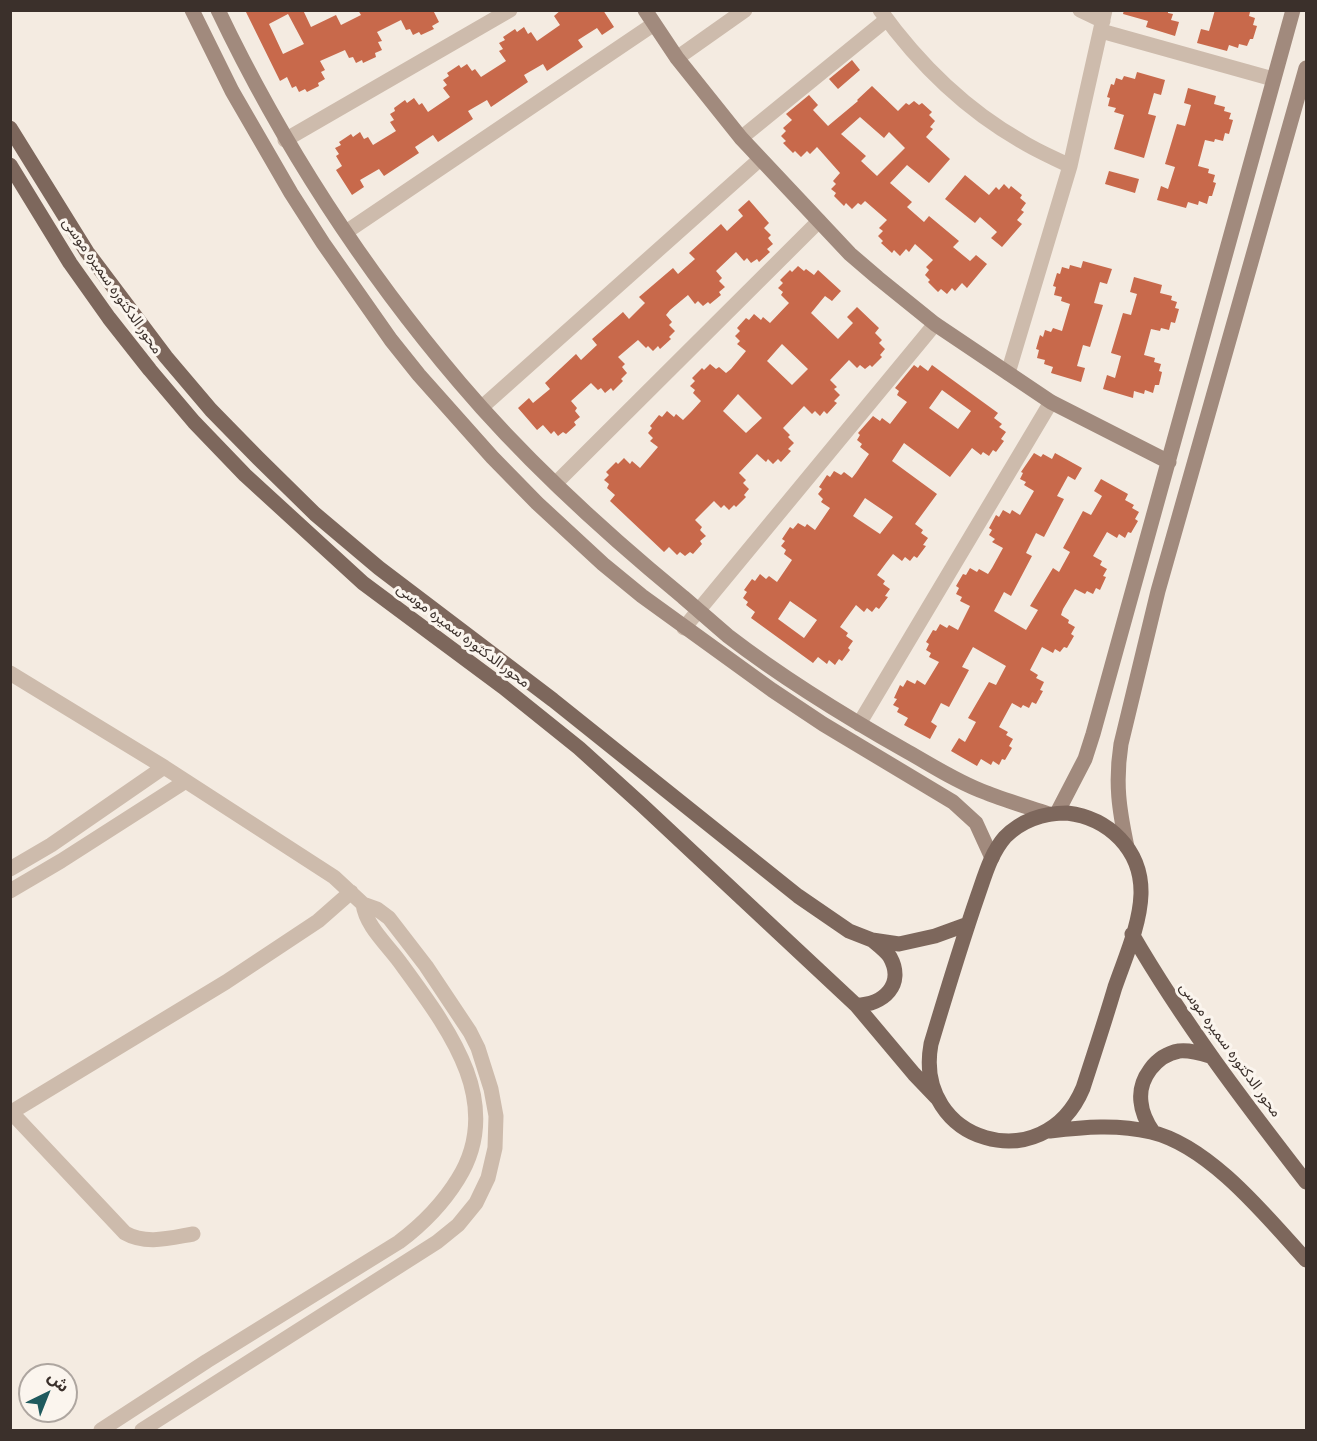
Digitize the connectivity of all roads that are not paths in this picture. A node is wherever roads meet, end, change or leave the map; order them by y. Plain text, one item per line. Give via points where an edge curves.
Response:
1 (192, 10) edge
2 (218, 10) edge
3 (510, 10) edge
4 (645, 10) edge
5 (745, 10) edge
6 (1080, 10) edge
7 (1293, 10) edge
8 (883, 15) edge
9 (1103, 21) edge
10 (654, 24) junction
11 (677, 58) junction
12 (1306, 68) edge
13 (1273, 80) junction
14 (10, 128) edge
15 (741, 138) junction
16 (285, 140) junction
17 (759, 160) junction
18 (10, 165) edge
19 (1070, 166) junction
20 (819, 221) junction
21 (346, 232) junction
22 (412, 324) junction
23 (935, 324) junction
24 (391, 340) junction
25 (1008, 373) junction
26 (1051, 402) junction
27 (482, 406) junction
28 (1168, 462) junction
29 (556, 483) junction
30 (1134, 584) junction
31 (1158, 591) junction
32 (699, 610) junction
33 (684, 628) junction
34 (10, 673) edge
35 (859, 724) junction
36 (164, 767) junction
37 (186, 781) junction
38 (1053, 813) junction
39 (51, 844) junction
40 (1127, 847) junction
41 (992, 858) junction
42 (61, 861) junction
43 (10, 869) edge
44 (10, 891) edge
45 (351, 892) junction
46 (363, 904) junction
47 (968, 924) junction
48 (1132, 934) junction
49 (872, 940) junction
50 (440, 986) junction
51 (424, 997) junction
52 (856, 1005) junction
53 (1210, 1056) junction
54 (937, 1098) junction
55 (11, 1113) edge
56 (1047, 1132) junction
57 (1153, 1132) junction
58 (1306, 1182) edge
59 (192, 1234) dead end
60 (1306, 1260) edge
61 (207, 1361) junction
62 (220, 1380) junction
63 (101, 1431) edge
64 (142, 1431) edge

1 - 24 street via 232,91 291,193
2 - 16 street
3 - 16 street
4 - 10 street
5 - 11 street
6 - 9 street
7 - 13 street
8 - 15 street
8 - 19 street via 925,65 971,107 1022,142
9 - 13 street
9 - 19 street
10 - 11 street
10 - 21 street
11 - 15 street
12 - 31 street
13 - 28 street
14 - 49 main road, محور الدكتوره سميره موسى via 87,252 153,340 211,410 315,514 798,896 849,931
15 - 17 street
16 - 21 street
17 - 20 street
17 - 27 street
18 - 52 main road, محور الدكتوره سميره موسى via 108,318 245,475 363,583 579,748
19 - 25 street
20 - 23 street via 850,254
20 - 29 street
21 - 22 street
22 - 24 street
22 - 27 street
23 - 25 street
23 - 32 street
24 - 33 street via 478,442 537,503 603,564
25 - 26 street
26 - 28 street
26 - 35 street
27 - 29 street
28 - 30 street
29 - 32 street
30 - 31 street
30 - 38 street via 1085,759
31 - 40 street via 1118,763 1118,804
32 - 33 street
32 - 35 street via 766,663
33 - 41 street via 823,724 953,802 976,823
34 - 36 street
35 - 38 street via 971,786
36 - 37 street
36 - 39 street
37 - 42 street
37 - 45 street
38 - 40 main road via 1077,814 1096,821
38 - 41 main road via 1015,829
39 - 42 street
39 - 43 street
40 - 48 main road via 1140,882
41 - 47 main road
42 - 44 street
45 - 46 street
45 - 55 street via 318,921 226,982
46 - 50 street via 389,918
46 - 51 street via 368,921
47 - 49 main road, محور الدكتوره سميره موسى via 916,942
47 - 54 main road via 929,1054
48 - 53 main road, محور الدكتوره سميره موسى
48 - 56 main road via 1078,1099 1065,1118
49 - 52 main road via 888,955 894,967 894,980 880,1001
50 - 51 street
50 - 62 street via 478,1048 496,1116 495,1148 488,1178 476,1203 437,1242
51 - 61 street via 461,1056 473,1089 477,1124 466,1167 420,1227
52 - 54 main road, محور الدكتوره سميره موسى
53 - 57 main road via 1178,1052 1149,1069 1140,1101
53 - 58 main road, محور الدكتوره سميره موسى
54 - 56 main road, محور الدكتوره سميره موسى via 960,1126 984,1138 1023,1141
55 - 59 street via 125,1233 149,1240
56 - 57 main road via 1103,1126
57 - 60 main road via 1197,1154 1221,1173
61 - 62 street
61 - 63 street
62 - 64 street

